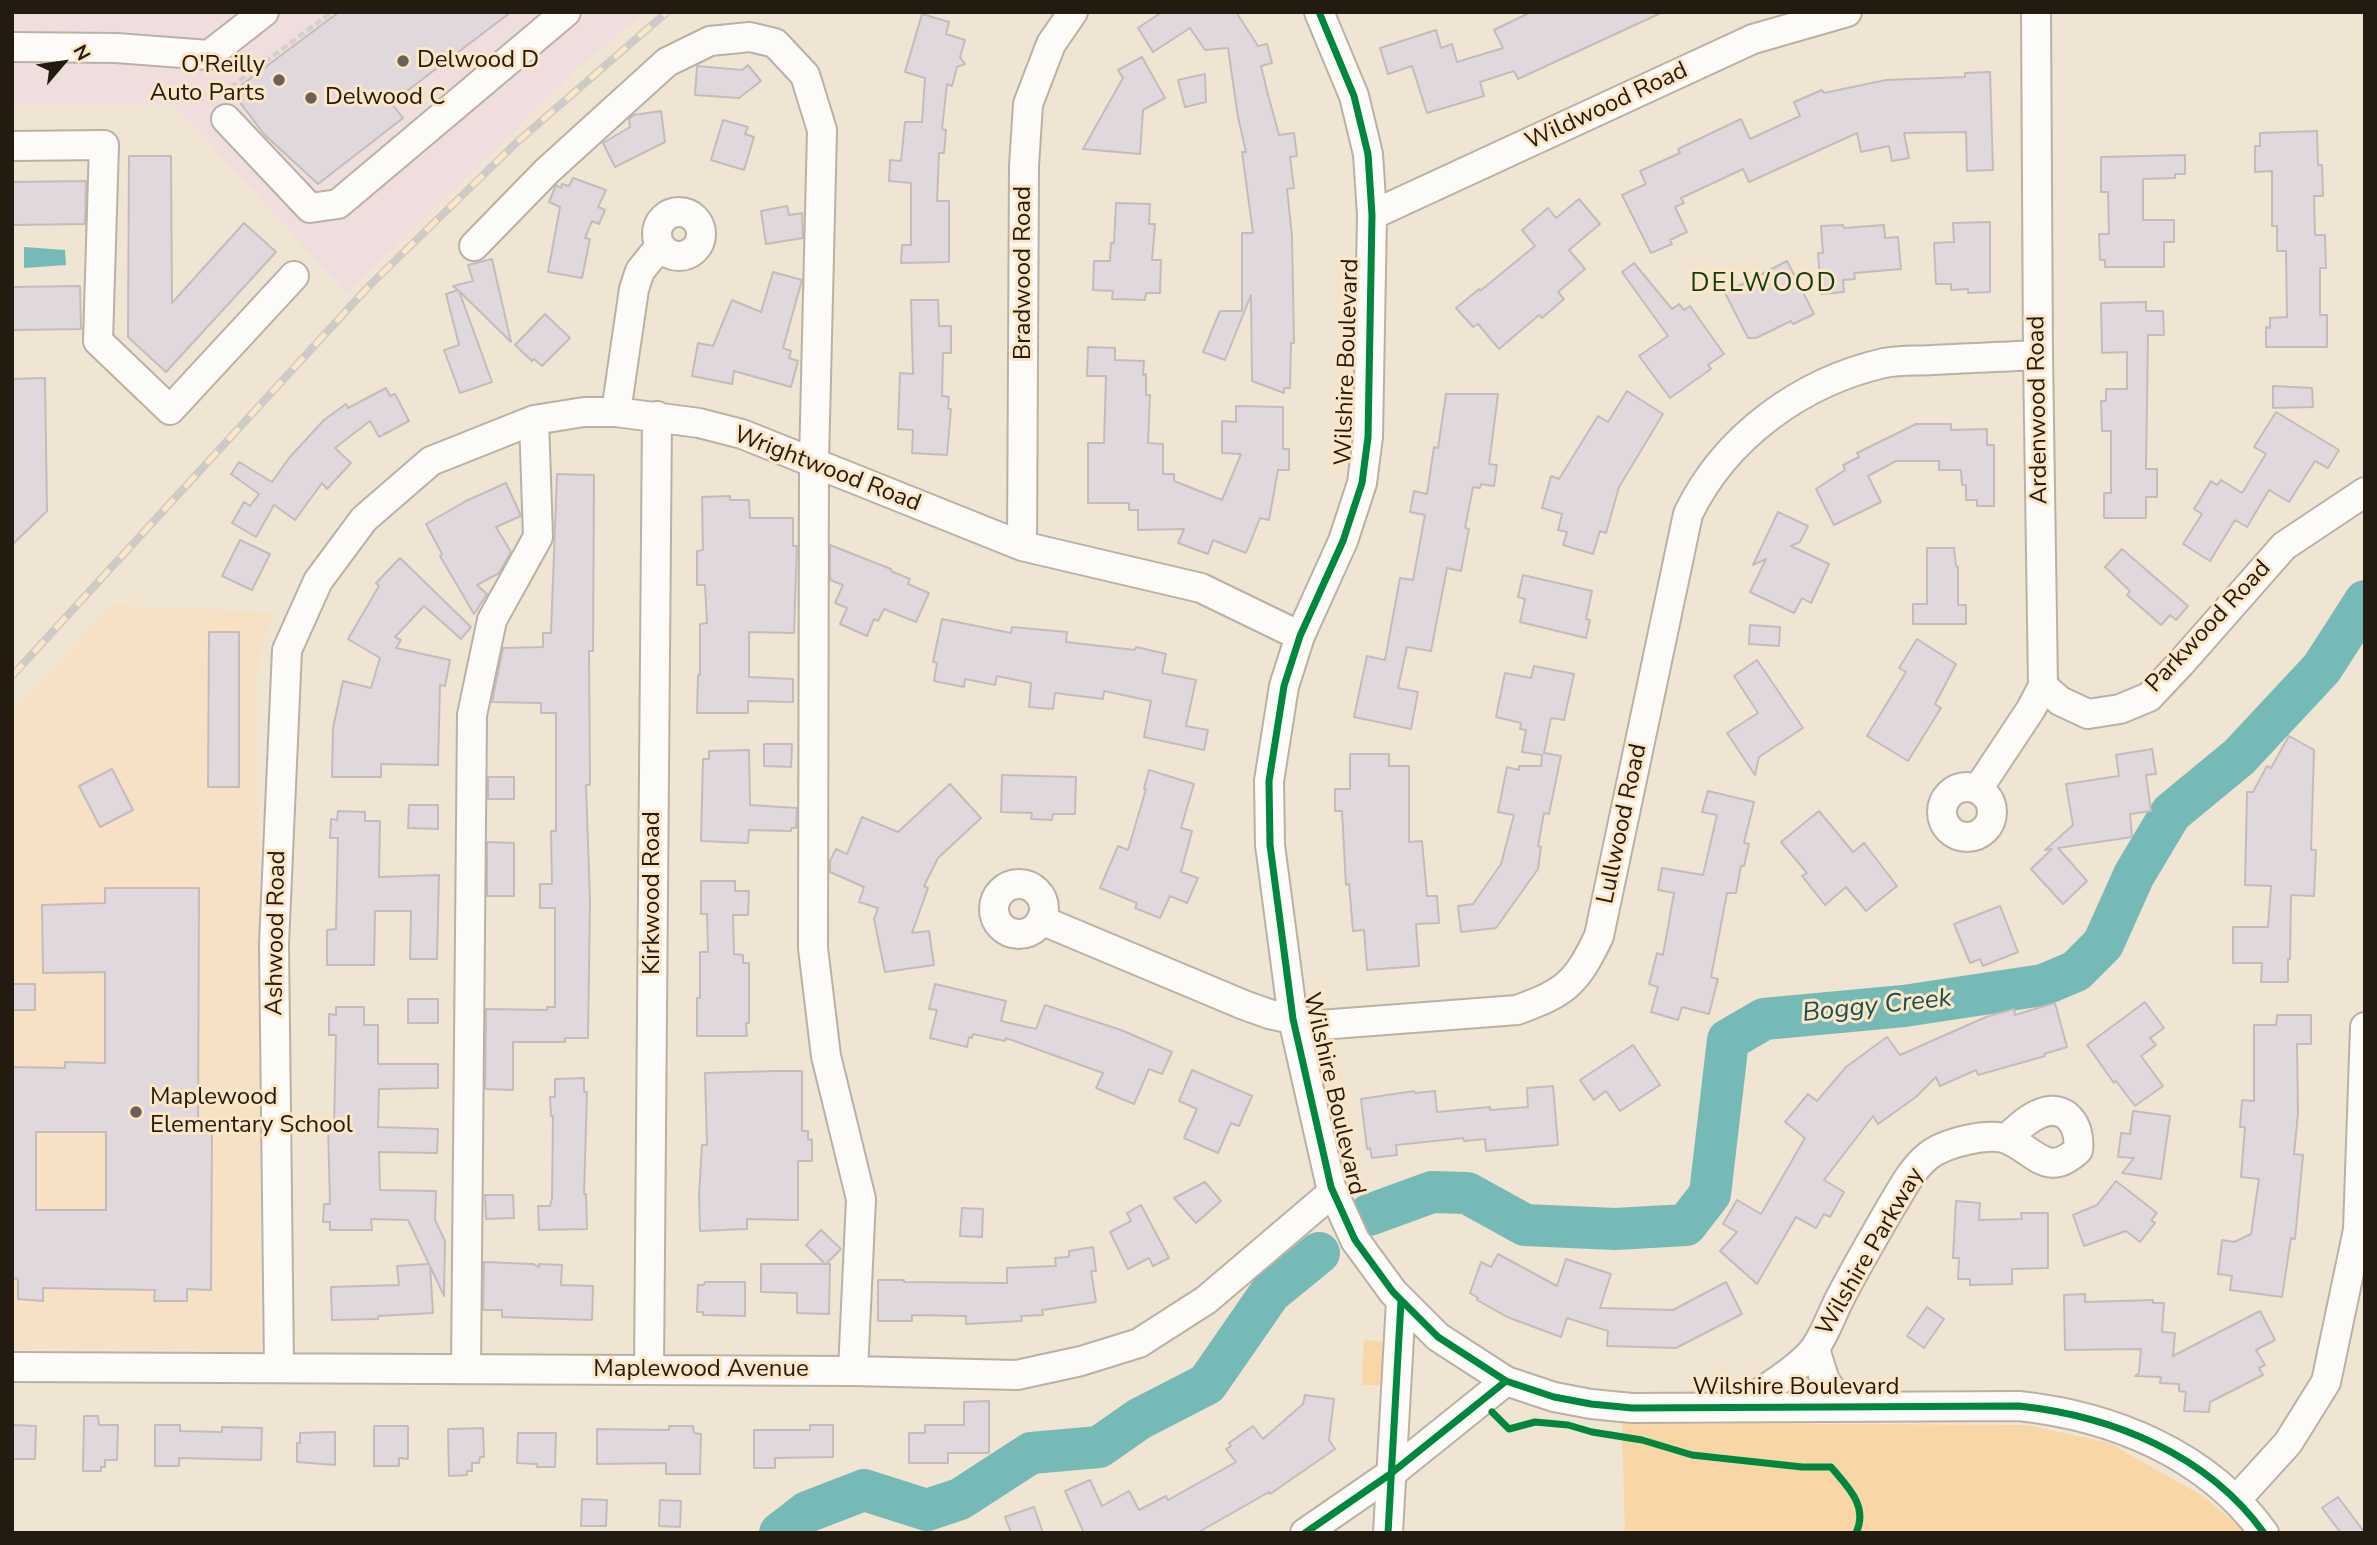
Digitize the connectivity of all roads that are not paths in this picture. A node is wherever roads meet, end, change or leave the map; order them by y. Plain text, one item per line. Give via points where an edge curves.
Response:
1 (264, 12) edge
2 (566, 12) edge
3 (1073, 12) edge
4 (1319, 12) edge
5 (1847, 12) edge
6 (2036, 12) edge
7 (12, 47) edge
8 (226, 119) dead end
9 (12, 146) edge
10 (1372, 215) junction
11 (474, 246) dead end
12 (660, 246) dead end
13 (294, 276) dead end
14 (2038, 355) junction
15 (616, 412) junction
16 (657, 416) junction
17 (534, 420) junction
18 (814, 462) junction
19 (2365, 492) edge
20 (363, 519) joint
21 (1022, 546) junction
22 (1300, 636) junction
23 (2043, 686) junction
24 (1978, 789) dead end
25 (1041, 920) dead end
26 (1293, 1019) junction
27 (2365, 1027) edge
28 (2007, 1138) dead end
29 (1333, 1192) junction
30 (1401, 1301) junction
31 (1815, 1349) junction
32 (12, 1367) edge
33 (279, 1367) junction
34 (466, 1369) junction
35 (649, 1370) junction
36 (853, 1371) junction
37 (1506, 1381) junction
38 (1739, 1406) junction
39 (1844, 1407) junction
40 (1390, 1475) junction
41 (2236, 1500) junction
42 (1304, 1533) edge
43 (1388, 1533) edge
44 (2264, 1533) edge

1 - 7 street via 209,55
2 - 8 street via 338,204 310,208
3 - 21 street, Bradwood Road via 1051,44 1028,104
4 - 10 street, Wilshire Boulevard via 1354,96 1368,154
5 - 10 street, Wildwood Road via 1753,39
6 - 14 street, Ardenwood Road
9 - 13 street via 104,145 98,341 170,410
10 - 22 street, Wilshire Boulevard via 1362,483 1343,541
11 - 18 street via 547,171 667,62 710,41 750,37 775,43 805,75 822,130
12 - 15 street via 640,271 634,289
14 - 23 street, Ardenwood Road
14 - 26 street, Lullwood Road via 1885,363 1835,379 1788,403 1747,433 1714,469 1688,513 1599,936 1570,984 1517,1010 1320,1025
15 - 16 street, Wrightwood Road
15 - 17 street, Wrightwood Road
16 - 18 street, Wrightwood Road via 742,434
16 - 35 street, Kirkwood Road
17 - 20 street, Wrightwood Road via 431,461
17 - 34 street via 538,537 492,620 472,715
18 - 21 street, Wrightwood Road
18 - 36 street via 813,948 826,1056 861,1199
19 - 23 street, Parkwood Road via 2284,545 2149,697 2120,709 2088,714 2060,701
20 - 33 street, Ashwood Road via 318,581 287,650 274,944
21 - 22 street, Wrightwood Road via 1201,588
22 - 26 street, Wilshire Boulevard via 1284,686 1269,780 1269,845
23 - 24 street, Ardenwood Road
25 - 26 street, Lullwood Road via 1244,1005
26 - 29 street, Wilshire Boulevard
27 - 41 street via 2358,1230 2326,1382 2288,1443
28 - 31 street, Wilshire Parkway via 1955,1142 1930,1154 1912,1172
29 - 30 street, Wilshire Boulevard via 1355,1240
29 - 36 street, Maplewood Avenue via 1206,1300 1139,1343 1017,1375
30 - 37 street, Wilshire Boulevard via 1438,1337
30 - 40 street
31 - 38 street, Wilshire Parkway
31 - 39 street, Wilshire Parkway via 1825,1381
32 - 33 street, Maplewood Avenue
33 - 34 street, Maplewood Avenue
34 - 35 street, Maplewood Avenue
35 - 36 street, Maplewood Avenue
37 - 38 street, Wilshire Boulevard via 1591,1404
37 - 40 street
38 - 39 street, Wilshire Boulevard
39 - 41 street, Wilshire Boulevard via 2019,1406 2098,1420 2166,1449
40 - 42 street
40 - 43 street
41 - 44 street, Wilshire Boulevard

